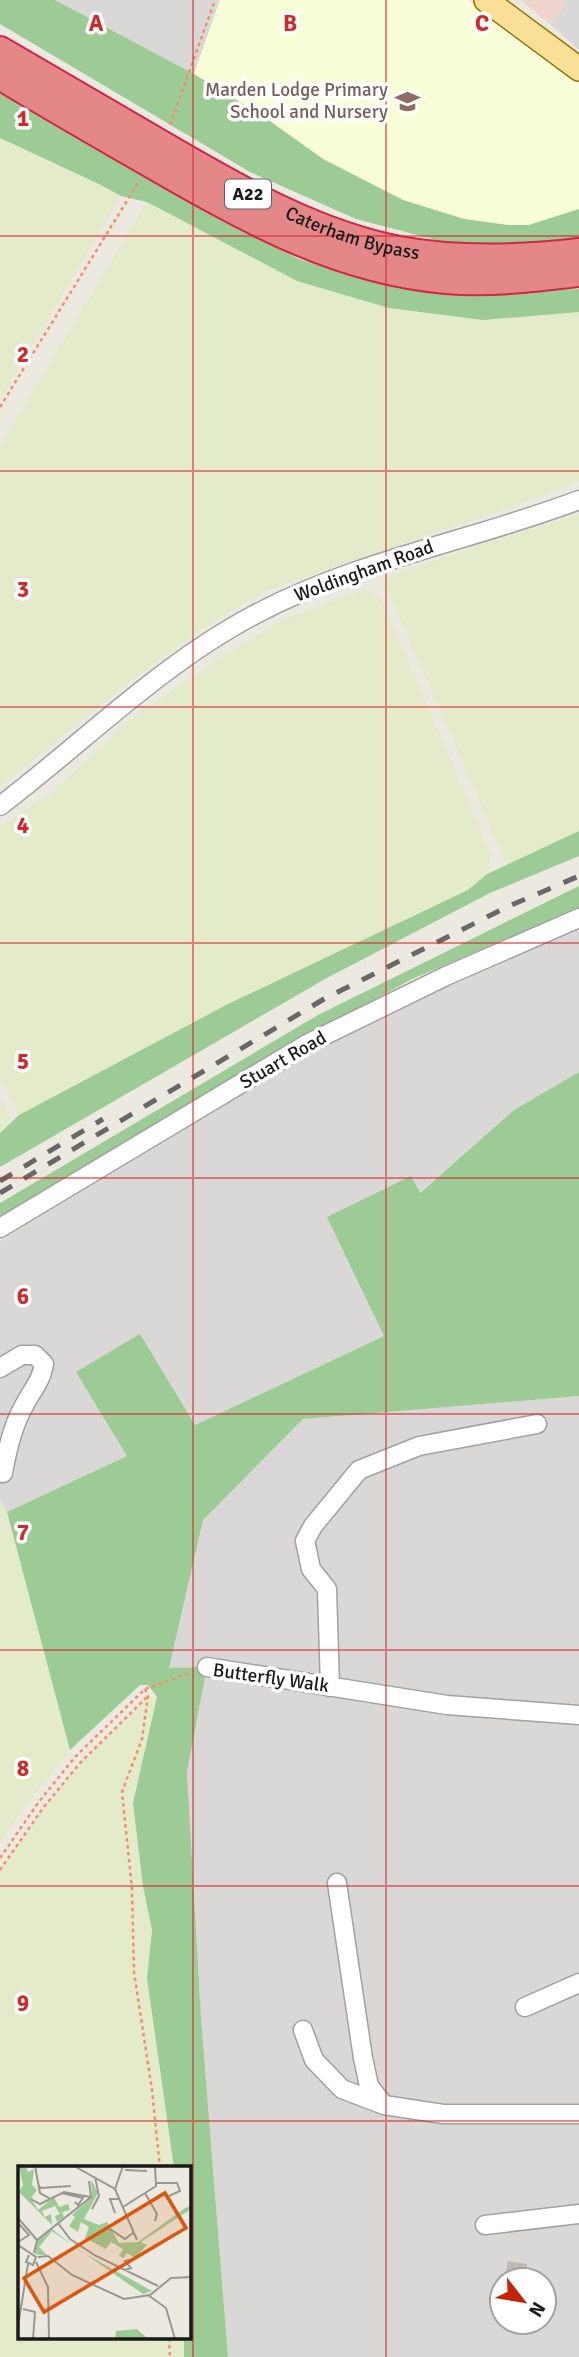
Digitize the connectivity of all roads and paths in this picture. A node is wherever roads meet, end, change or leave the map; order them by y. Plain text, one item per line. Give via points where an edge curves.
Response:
1 (215, 0) edge
2 (486, 0) edge
3 (0, 50) edge
4 (579, 69) edge
5 (0, 76) edge
6 (156, 155) junction
7 (579, 252) edge
8 (579, 273) edge
9 (0, 407) edge
10 (579, 500) edge
11 (0, 806) edge
12 (579, 919) edge
13 (0, 1228) edge
14 (0, 1368) edge
15 (537, 1424) dead end
16 (3, 1473) dead end
17 (207, 1667) joint
18 (330, 1687) junction
19 (145, 1689) junction
20 (148, 1696) junction
21 (579, 1715) edge
22 (0, 1858) edge
23 (0, 1870) edge
24 (337, 1884) dead end
25 (579, 1983) edge
26 (525, 2007) dead end
27 (303, 2030) dead end
28 (384, 2105) junction
29 (579, 2114) edge
30 (160, 2166) edge
31 (579, 2214) edge
32 (485, 2225) dead end

1 - 6 path
2 - 4 main road
3 - 6 highway, Caterham Bypass / A22
5 - 6 highway, Caterham Bypass / A22
6 - 7 highway, Caterham Bypass / A22 via 332,231 399,250 524,258
6 - 8 highway, Caterham Bypass / A22 via 231,211 283,237 353,262 447,280 522,280
6 - 9 path
10 - 11 street, Woldingham Road via 362,568 253,615 189,656
12 - 13 street, Stuart Road via 446,976 307,1044
14 - 16 street via 22,1355 34,1355 44,1364 6,1451
15 - 18 street via 419,1446 359,1470 313,1526 305,1541 311,1569 327,1589
17 - 18 street, Butterfly Walk
17 - 19 path, Butterfly Walk
18 - 21 street, Butterfly Walk via 447,1705
19 - 20 path
19 - 22 path, Butterfly Walk via 75,1757
20 - 23 path via 80,1763
20 - 30 path via 142,1739 122,1792 132,1889 134,1972
24 - 28 street via 363,2058 369,2086
25 - 26 street
27 - 28 street via 314,2060 342,2089
28 - 29 street via 443,2114
31 - 32 street

